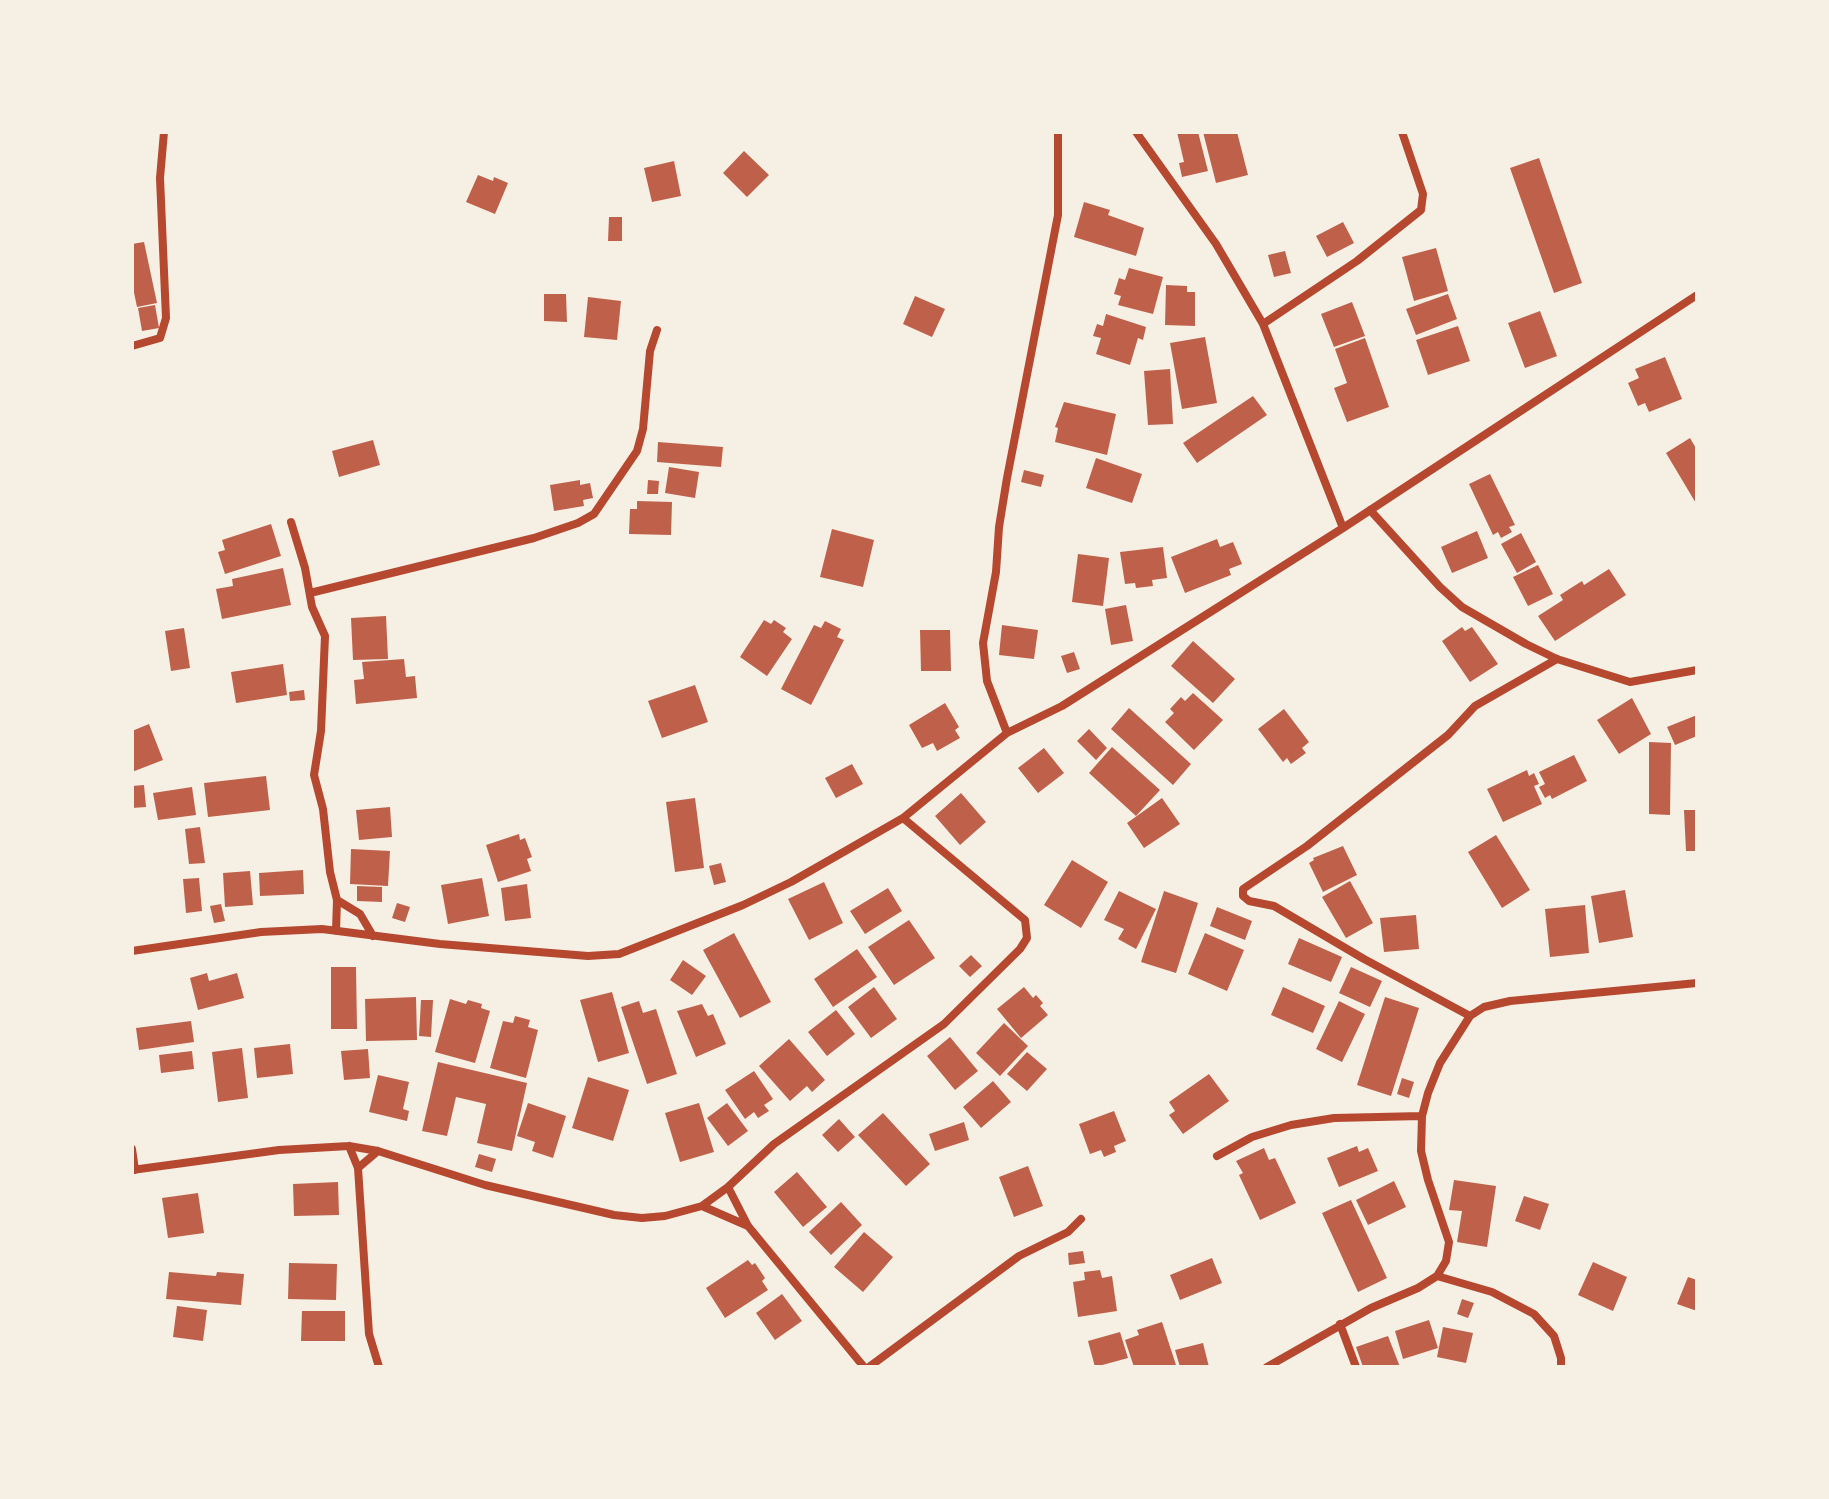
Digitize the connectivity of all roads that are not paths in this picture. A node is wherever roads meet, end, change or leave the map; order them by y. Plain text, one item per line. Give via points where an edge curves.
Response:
1 (164, 132) edge
2 (1058, 132) edge
3 (1136, 132) edge
4 (1402, 132) edge
5 (1697, 295) edge
6 (1263, 324) junction
7 (657, 330) dead end
8 (132, 346) edge
9 (1370, 510) junction
10 (291, 522) dead end
11 (1343, 528) junction
12 (310, 593) junction
13 (1557, 659) junction
14 (1697, 670) edge
15 (1007, 733) junction
16 (903, 818) junction
17 (337, 900) junction
18 (336, 931) junction
19 (373, 936) junction
20 (132, 951) edge
21 (1697, 983) edge
22 (1470, 1016) junction
23 (1422, 1116) junction
24 (349, 1146) junction
25 (132, 1149) edge
26 (378, 1151) junction
27 (1217, 1156) dead end
28 (358, 1168) junction
29 (133, 1170) edge
30 (728, 1187) junction
31 (702, 1206) junction
32 (1081, 1219) dead end
33 (748, 1226) junction
34 (1437, 1276) junction
35 (1340, 1324) junction
36 (379, 1367) edge
37 (867, 1367) edge
38 (1267, 1367) edge
39 (1356, 1367) edge
40 (1561, 1367) edge

1 - 8 street via 160,178 166,318 160,338
2 - 15 street via 1058,215 1009,464 983,643 987,681
3 - 6 street via 1216,244
4 - 6 street via 1423,194 1421,210
5 - 9 street
6 - 11 street
7 - 12 street via 637,451 594,514 534,538
9 - 11 street
9 - 13 street via 1462,607
10 - 12 street
11 - 15 street via 1062,706
12 - 17 street via 326,650 314,775
13 - 14 street via 1630,682
13 - 22 street via 1475,706 1448,735 1307,846 1243,889 1249,901 1274,906
15 - 16 street
16 - 19 street via 767,894 619,954 588,956
16 - 30 street via 1025,920 1027,938 944,1024 774,1144
17 - 18 street
17 - 19 street via 360,914
18 - 19 street
18 - 20 street via 261,932
21 - 22 street via 1510,1001
22 - 23 street via 1440,1063
23 - 27 street via 1334,1118 1291,1125 1252,1137
23 - 34 street via 1421,1151 1449,1242
24 - 26 street
24 - 28 street
24 - 29 street
25 - 29 street
26 - 28 street
26 - 31 street via 485,1185 614,1215 665,1216
28 - 36 street via 369,1334
30 - 31 street
30 - 33 street
31 - 33 street
32 - 37 street via 1068,1232 1019,1256
33 - 37 street
34 - 35 street
34 - 40 street via 1492,1292 1534,1314 1554,1336
35 - 38 street
35 - 39 street

